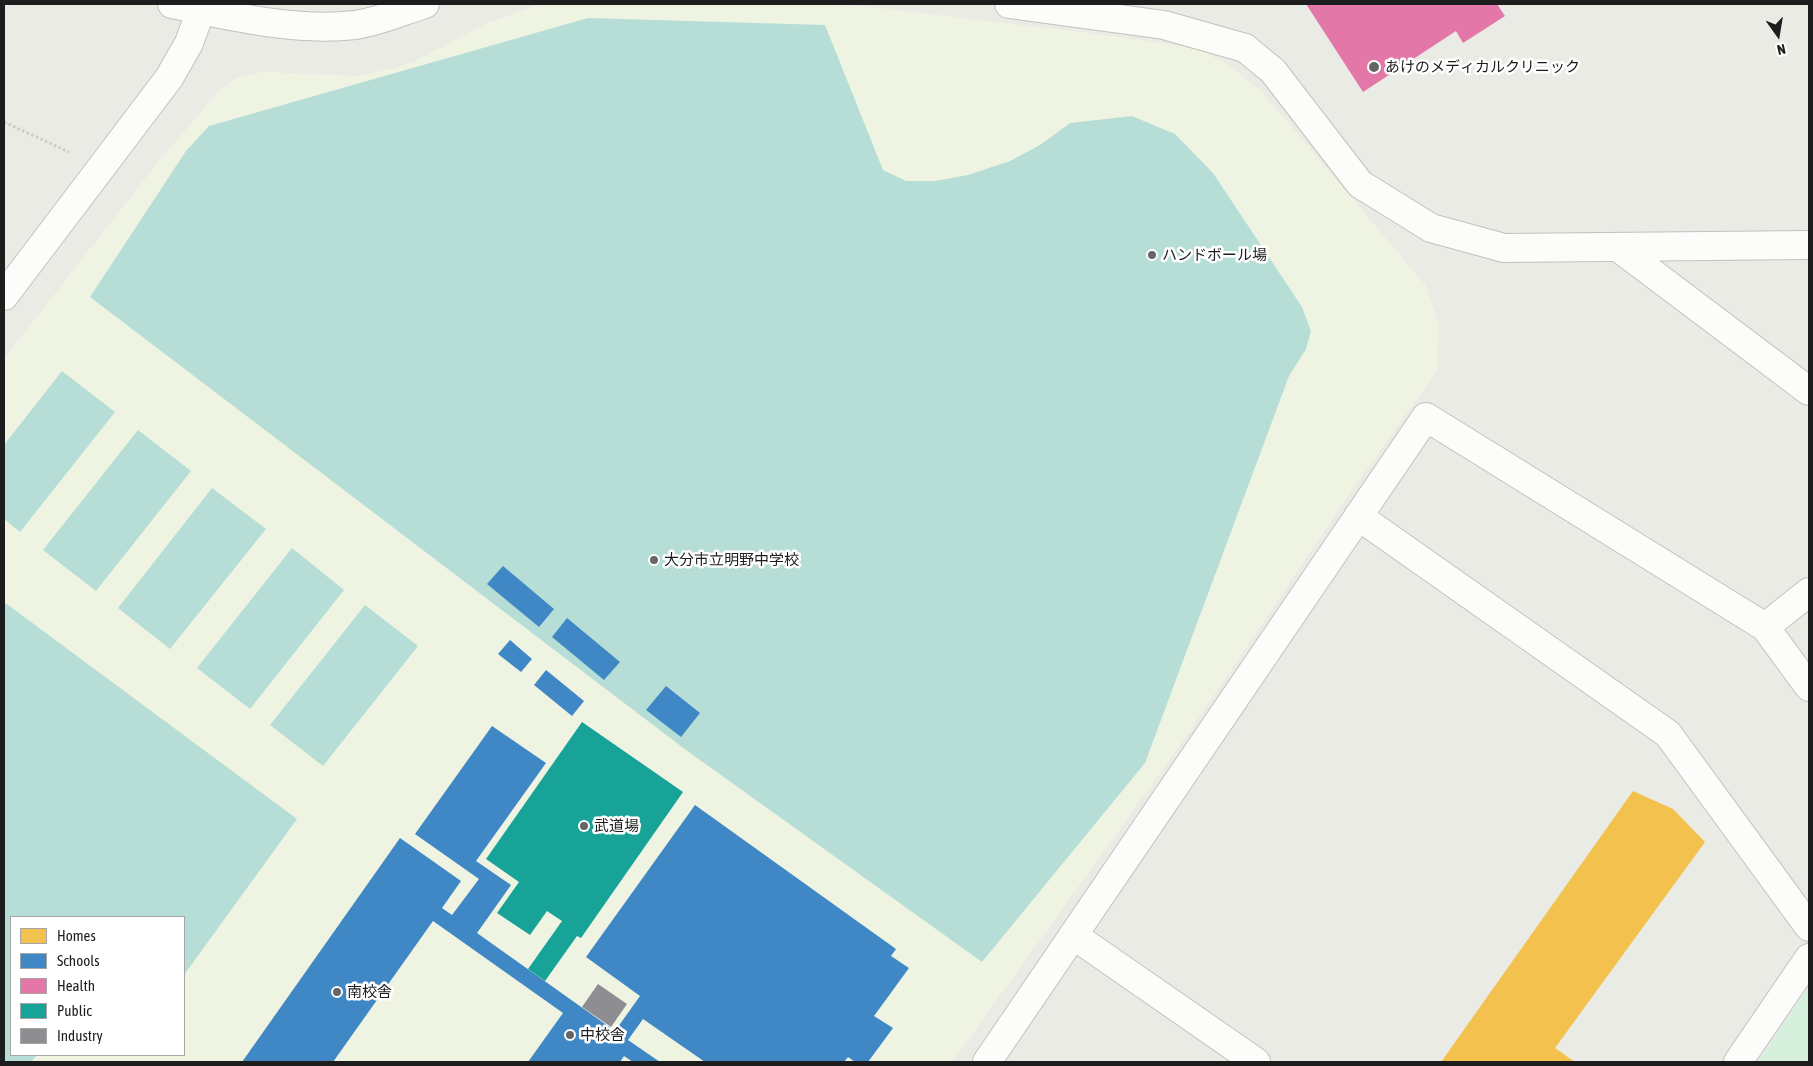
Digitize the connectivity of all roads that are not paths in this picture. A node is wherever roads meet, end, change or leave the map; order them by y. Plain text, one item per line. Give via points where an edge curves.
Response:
1 (172, 4) edge
2 (425, 4) edge
3 (1009, 4) edge
4 (202, 7) edge
5 (1136, 12) edge
6 (1809, 245) edge
7 (1619, 248) junction
8 (4, 296) edge
9 (1809, 391) edge
10 (1358, 516) junction
11 (1809, 592) edge
12 (1765, 627) junction
13 (1809, 687) edge
14 (1809, 927) edge
15 (1073, 935) junction
16 (1809, 958) edge
17 (986, 1062) edge
18 (1256, 1062) edge
19 (1738, 1062) edge

1 - 4 street
2 - 4 street via 357,25 321,27 263,21
3 - 5 street
4 - 8 street via 189,43 169,78
5 - 7 street via 1164,26 1245,48 1273,71 1360,184 1430,228 1504,248
6 - 7 street
7 - 9 street
10 - 12 street via 1426,417
10 - 14 street via 1668,734
10 - 15 street
11 - 12 street
12 - 13 street
15 - 17 street
15 - 18 street
16 - 19 street

